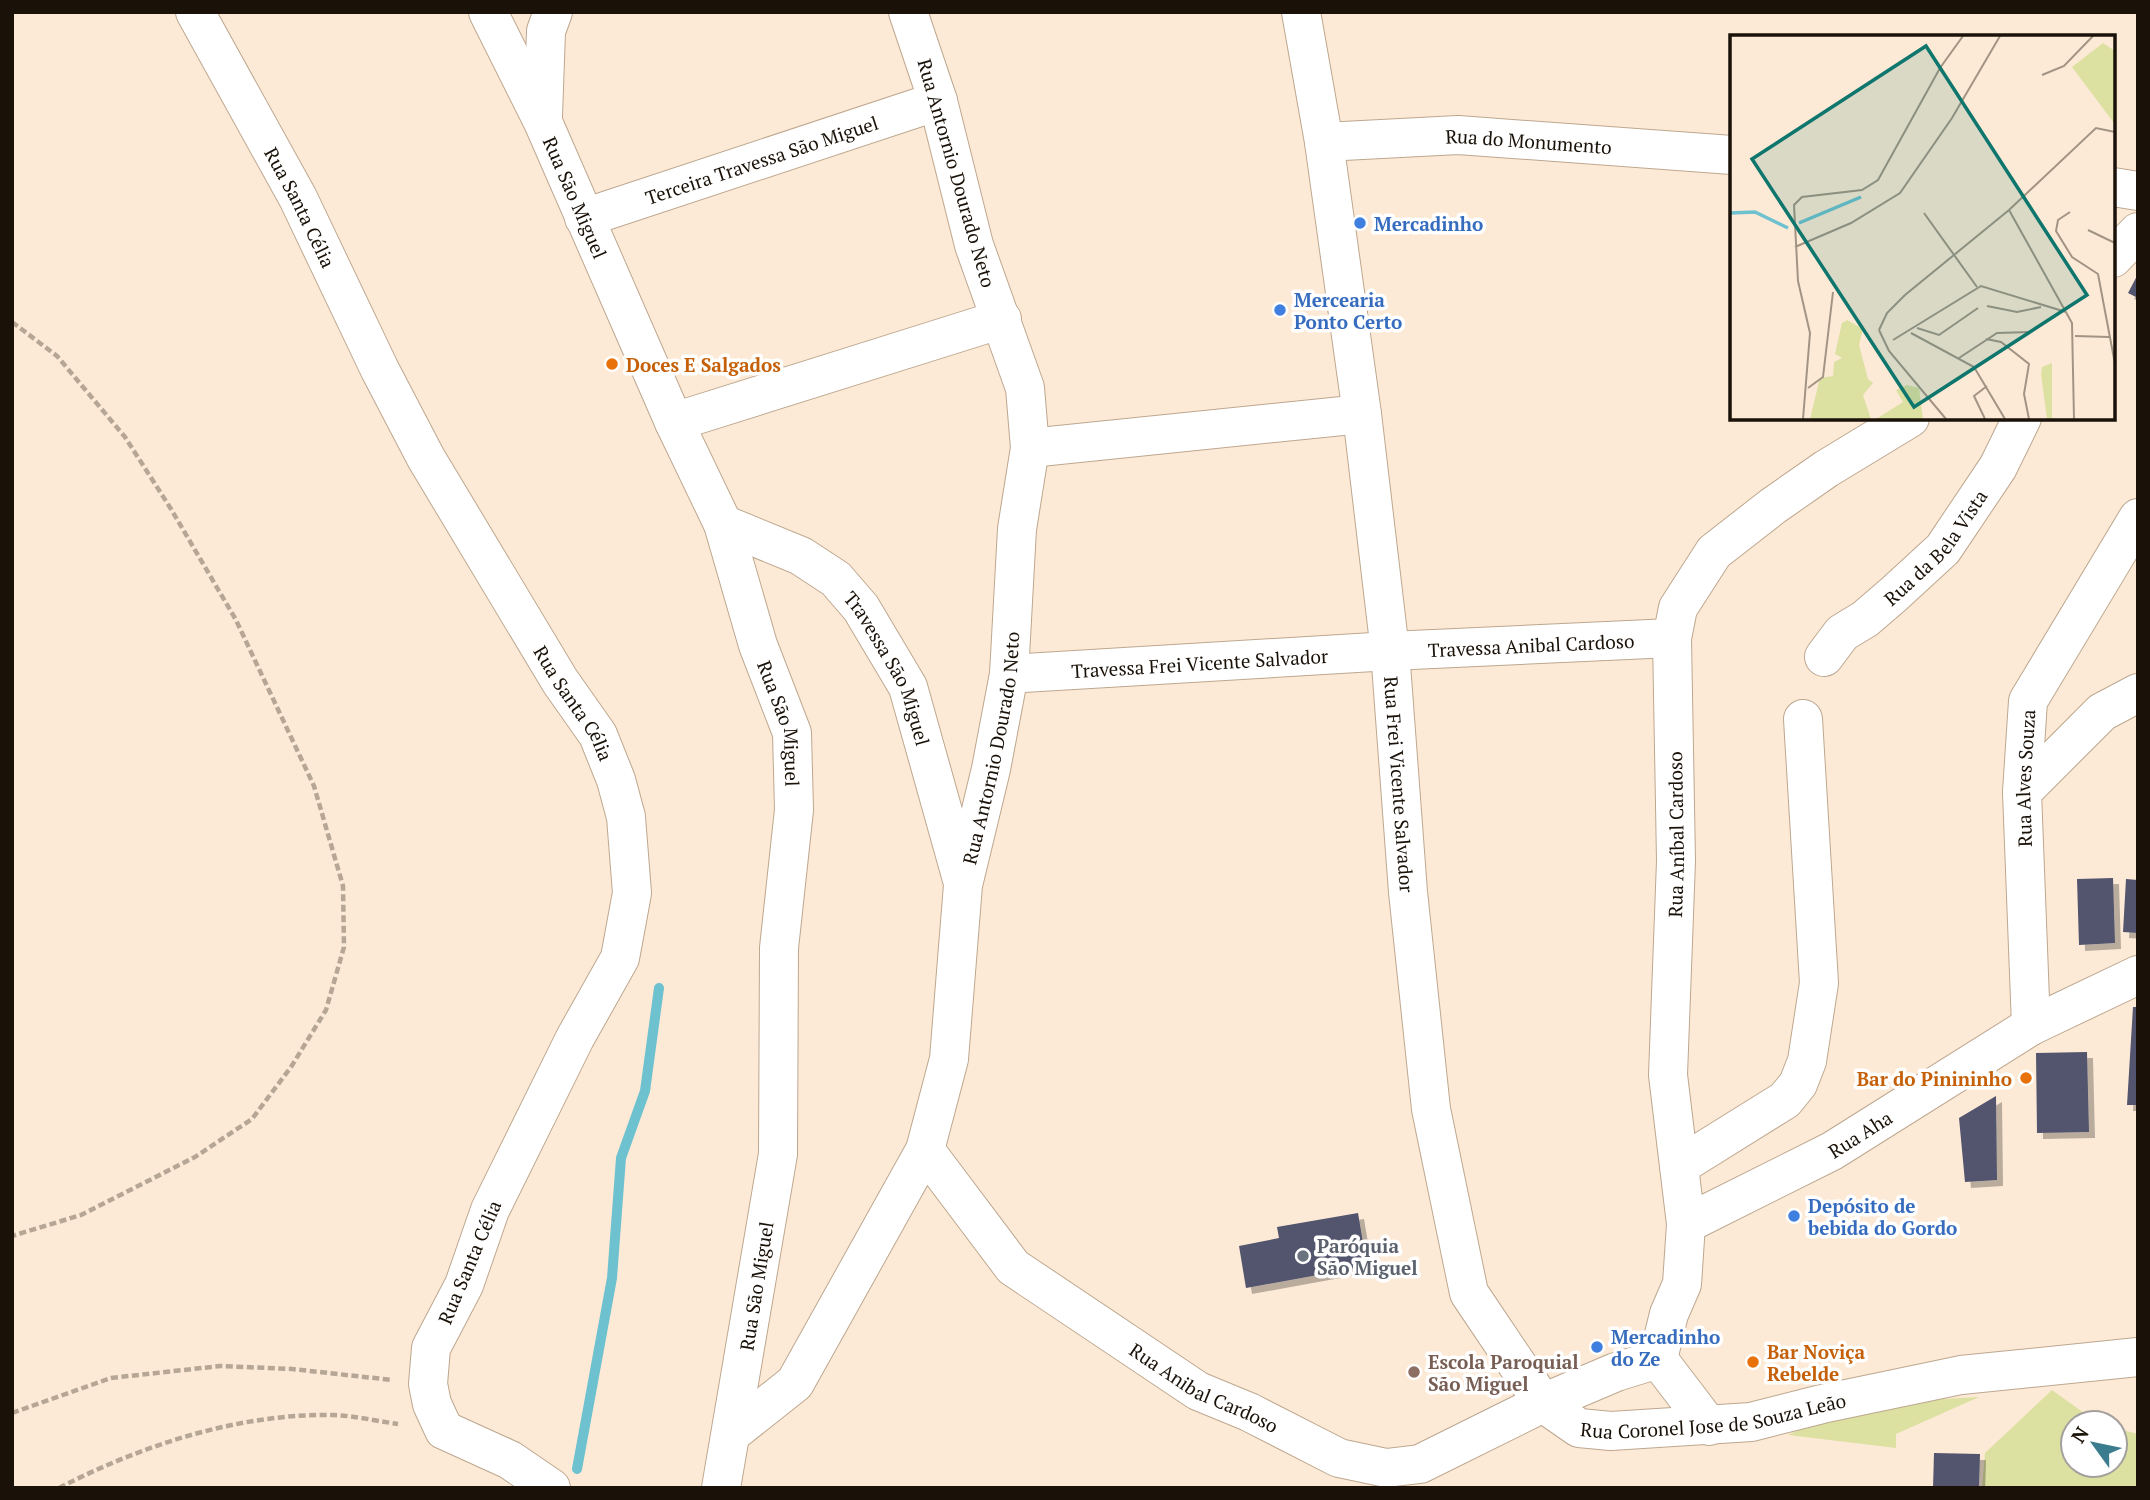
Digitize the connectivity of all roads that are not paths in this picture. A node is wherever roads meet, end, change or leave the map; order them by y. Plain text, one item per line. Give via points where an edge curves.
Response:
1 (195, 12) edge
2 (488, 12) edge
3 (554, 12) edge
4 (908, 12) edge
5 (1301, 12) edge
6 (939, 101) junction
7 (542, 122) junction
8 (1324, 142) junction
9 (1730, 155) edge
10 (2115, 187) edge
11 (2138, 191) edge
12 (584, 218) junction
13 (2138, 232) edge
14 (2115, 256) edge
15 (1002, 319) junction
16 (1362, 414) junction
17 (1907, 420) edge
18 (2021, 420) edge
19 (674, 422) junction
20 (1030, 448) junction
21 (2138, 518) edge
22 (723, 524) junction
23 (1672, 638) junction
24 (1390, 651) junction
25 (1824, 657) dead end
26 (1009, 674) junction
27 (2138, 693) edge
28 (1802, 719) dead end
29 (2022, 792) junction
30 (963, 885) junction
31 (2138, 975) edge
32 (2031, 1026) junction
33 (925, 1150) junction
34 (1679, 1166) junction
35 (1686, 1224) junction
36 (2138, 1357) edge
37 (1658, 1359) junction
38 (1542, 1403) junction
39 (1709, 1426) junction
40 (732, 1433) junction
41 (551, 1488) edge
42 (721, 1488) edge

1 - 41 street, Rua Santa Célia via 298,198 426,458 597,735 617,780 626,817 632,893 620,958 490,1210 464,1285 431,1348 428,1384 444,1430 510,1460
2 - 7 street, Rua São Miguel
3 - 7 street via 546,31
4 - 6 street, Rua Antornio Dourado Neto
5 - 8 street, Rua Frei Vicente Salvador
6 - 12 street, Terceira Travessa São Miguel
6 - 15 street, Rua Antornio Dourado Neto via 974,245
7 - 12 street, Rua São Miguel
8 - 9 street, Rua do Monumento via 1458,135
8 - 16 street, Rua Frei Vicente Salvador
10 - 11 street
12 - 19 street, Rua São Miguel
13 - 14 street
15 - 19 street
15 - 20 street, Rua Antornio Dourado Neto via 1025,388
16 - 20 street
16 - 24 street, Rua Frei Vicente Salvador
17 - 23 street, Rua Aníbal Cardoso via 1826,469 1714,552 1678,608
18 - 25 street, Rua da Bela Vista via 1998,467 1943,549 1842,633
19 - 22 street, Rua São Miguel
20 - 26 street, Rua Antornio Dourado Neto via 1017,529
21 - 29 street, Rua Alves Souza via 2028,701
22 - 30 street, Travessa São Miguel via 802,556 836,579 861,608 908,687
22 - 40 street, Rua São Miguel via 758,645 792,733 794,810 779,948 778,1154
23 - 24 street, Travessa Anibal Cardoso
23 - 34 street, Rua Aníbal Cardoso via 1676,861 1668,1075
24 - 26 street, Travessa Frei Vicente Salvador
24 - 38 street, Rua Frei Vicente Salvador via 1408,892 1431,1109 1469,1293
26 - 30 street, Rua Antornio Dourado Neto
27 - 29 street via 2102,712
28 - 34 street via 1819,983 1807,1061 1785,1100
29 - 32 street, Rua Alves Souza
30 - 33 street, Rua Antornio Dourado Neto via 949,1059
31 - 32 street, Rua Aha
32 - 35 street, Rua Aha via 1832,1151
33 - 38 street, Rua Anibal Cardoso via 1013,1267 1198,1391 1339,1458 1386,1468 1420,1464
33 - 40 street, Rua Antornio Dourado Neto via 795,1383
34 - 35 street, Rua Aníbal Cardoso
35 - 37 street, Rua Aníbal Cardoso via 1682,1284
36 - 39 street, Rua Coronel Jose de Souza Leão via 1961,1375 1751,1422
37 - 38 street, Rua Anibal Cardoso
37 - 39 street
38 - 39 street, Rua Coronel Jose de Souza Leão via 1579,1428
40 - 42 street, Rua São Miguel

